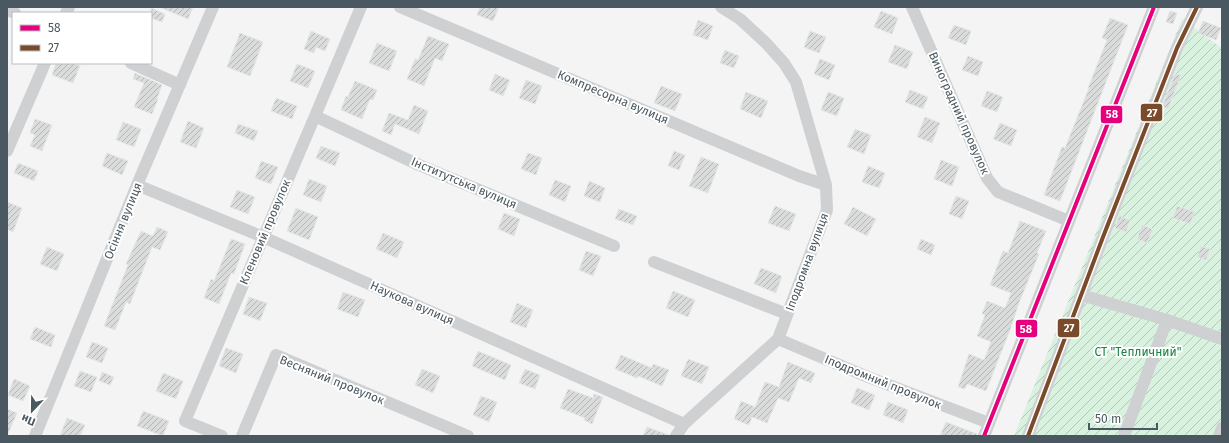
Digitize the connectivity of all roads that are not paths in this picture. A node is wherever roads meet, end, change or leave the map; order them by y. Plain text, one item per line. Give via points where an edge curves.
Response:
1 (213, 7) edge
2 (360, 7) edge
3 (400, 7) edge
4 (720, 7) edge
5 (912, 7) edge
6 (1154, 7) edge
7 (1197, 7) edge
8 (45, 64) edge
9 (133, 64) edge
10 (180, 85) junction
11 (315, 116) junction
12 (7, 151) edge
13 (826, 185) junction
14 (137, 186) junction
15 (1069, 221) junction
16 (263, 237) junction
17 (614, 246) dead end
18 (654, 262) dead end
19 (1081, 295) junction
20 (787, 314) junction
21 (1167, 320) junction
22 (778, 339) junction
23 (1222, 339) edge
24 (989, 423) junction
25 (684, 424) junction
26 (1222, 428) edge
27 (35, 436) edge
28 (222, 436) edge
29 (242, 436) edge
30 (468, 436) edge
31 (676, 436) edge
32 (984, 436) edge
33 (1028, 436) edge
34 (1124, 436) edge
35 (1219, 436) edge

1 - 10 street, Осіння вулиця
2 - 11 street, Кленовий провулок
3 - 13 street, Компресорна вулиця via 799,176
4 - 13 street, Іподромна вулиця via 740,19 766,43 784,63 796,82
5 - 15 street, Виноградний провулок via 987,178 998,192
6 - 15 street
7 - 19 street via 1177,48
8 - 12 street
9 - 10 street
10 - 14 street, Осіння вулиця
11 - 16 street, Кленовий провулок
11 - 17 street, Інститутська вулиця via 419,165
13 - 20 street, Іподромна вулиця via 827,210
14 - 16 street, Наукова вулиця
14 - 27 street, Осіння вулиця
15 - 24 street
16 - 25 street, Наукова вулиця
16 - 28 street, Кленовий провулок via 185,421
18 - 20 street
19 - 21 street
19 - 33 street
20 - 22 street, Іподромна вулиця
21 - 23 street
21 - 34 street
22 - 24 street, Іподромний провулок via 868,377
22 - 25 street, Іподромна вулиця
24 - 32 street
25 - 31 street, Іподромна вулиця
26 - 35 street
29 - 30 street, Весняний провулок via 276,356

